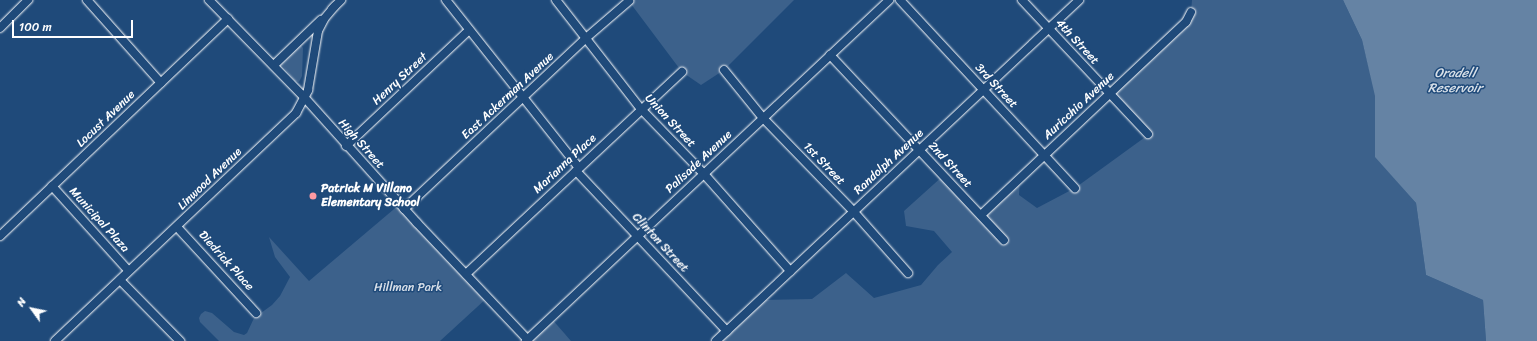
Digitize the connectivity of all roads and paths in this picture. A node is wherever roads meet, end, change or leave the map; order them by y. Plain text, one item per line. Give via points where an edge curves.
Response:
1 (28, 0) edge
2 (87, 0) edge
3 (210, 0) edge
4 (341, 0) edge
5 (446, 0) edge
6 (556, 0) edge
7 (889, 0) edge
8 (900, 0) edge
9 (1022, 0) edge
10 (1079, 0) edge
11 (629, 1) dead end
12 (335, 6) junction
13 (1191, 12) dead end
14 (228, 19) junction
15 (0, 28) edge
16 (1049, 29) junction
17 (469, 30) junction
18 (586, 38) junction
19 (830, 55) junction
20 (274, 66) junction
21 (724, 70) dead end
22 (682, 72) dead end
23 (161, 83) junction
24 (984, 90) junction
25 (1110, 94) junction
26 (304, 98) junction
27 (524, 98) junction
28 (641, 109) junction
29 (763, 118) junction
30 (1148, 134) dead end
31 (346, 146) junction
32 (919, 150) junction
33 (1044, 155) junction
34 (578, 170) junction
35 (704, 174) junction
36 (52, 186) junction
37 (1075, 188) dead end
38 (404, 209) junction
39 (853, 212) junction
40 (981, 215) junction
41 (177, 226) junction
42 (0, 236) edge
43 (638, 236) junction
44 (1004, 240) dead end
45 (128, 270) junction
46 (790, 271) junction
47 (908, 273) dead end
48 (466, 274) junction
49 (120, 280) junction
50 (256, 313) dead end
51 (727, 331) junction
52 (527, 340) edge
53 (55, 341) edge
54 (180, 341) edge
55 (716, 341) edge

1 - 15 street
2 - 23 street
3 - 14 street, High Street
4 - 12 street
5 - 17 street, Clinton Street
6 - 18 street, Union Street
7 - 19 street, Palisade Avenue
8 - 24 street, 3rd Street
9 - 16 street, 4th Street
10 - 16 street, Randolph Avenue
11 - 18 street, East Ackerman Avenue
12 - 20 street
12 - 26 street, Linwood Avenue via 318,31 311,77
13 - 25 street, Auricchio Avenue via 1186,22
14 - 20 street, High Street
14 - 23 street, Locust Avenue
16 - 24 street, Randolph Avenue
16 - 25 street, 4th Street
17 - 27 street, Clinton Street
17 - 31 street, Henry Street
18 - 27 street, East Ackerman Avenue
18 - 28 street, Union Street
19 - 29 street, Palisade Avenue
19 - 32 street, 2nd Street
20 - 26 street, High Street
21 - 29 street, 1st Street
22 - 28 street, Marianna Place
23 - 36 street, Locust Avenue
24 - 32 street, Randolph Avenue
24 - 33 street, 3rd Street
25 - 30 street, 4th Street
25 - 33 street, Auricchio Avenue
26 - 31 street, High Street
26 - 41 street, Linwood Avenue via 287,123
27 - 34 street, Clinton Street
27 - 38 street, East Ackerman Avenue
28 - 34 street, Marianna Place
28 - 35 street, Union Street
29 - 35 street, Palisade Avenue
29 - 39 street, 1st Street
31 - 38 street, High Street
32 - 39 street, Randolph Avenue
32 - 40 street, 2nd Street
33 - 37 street, 3rd Street
33 - 40 street, Auricchio Avenue
34 - 43 street, Clinton Street
34 - 48 street, Marianna Place
35 - 43 street, Palisade Avenue
35 - 46 street, Union Street
36 - 42 street, Locust Avenue
36 - 45 street, Municipal Plaza
38 - 48 street, High Street
39 - 46 street, Randolph Avenue
39 - 47 street, 1st Street
40 - 44 street, 2nd Street
41 - 45 street, Linwood Avenue
41 - 50 street, Diedrick Place
43 - 51 street, Clinton Street
43 - 52 street, Palisade Avenue
45 - 49 street, Linwood Avenue
46 - 51 street, Randolph Avenue
48 - 52 street, High Street
49 - 53 street, Linwood Avenue
49 - 54 street
51 - 55 street, Randolph Avenue

